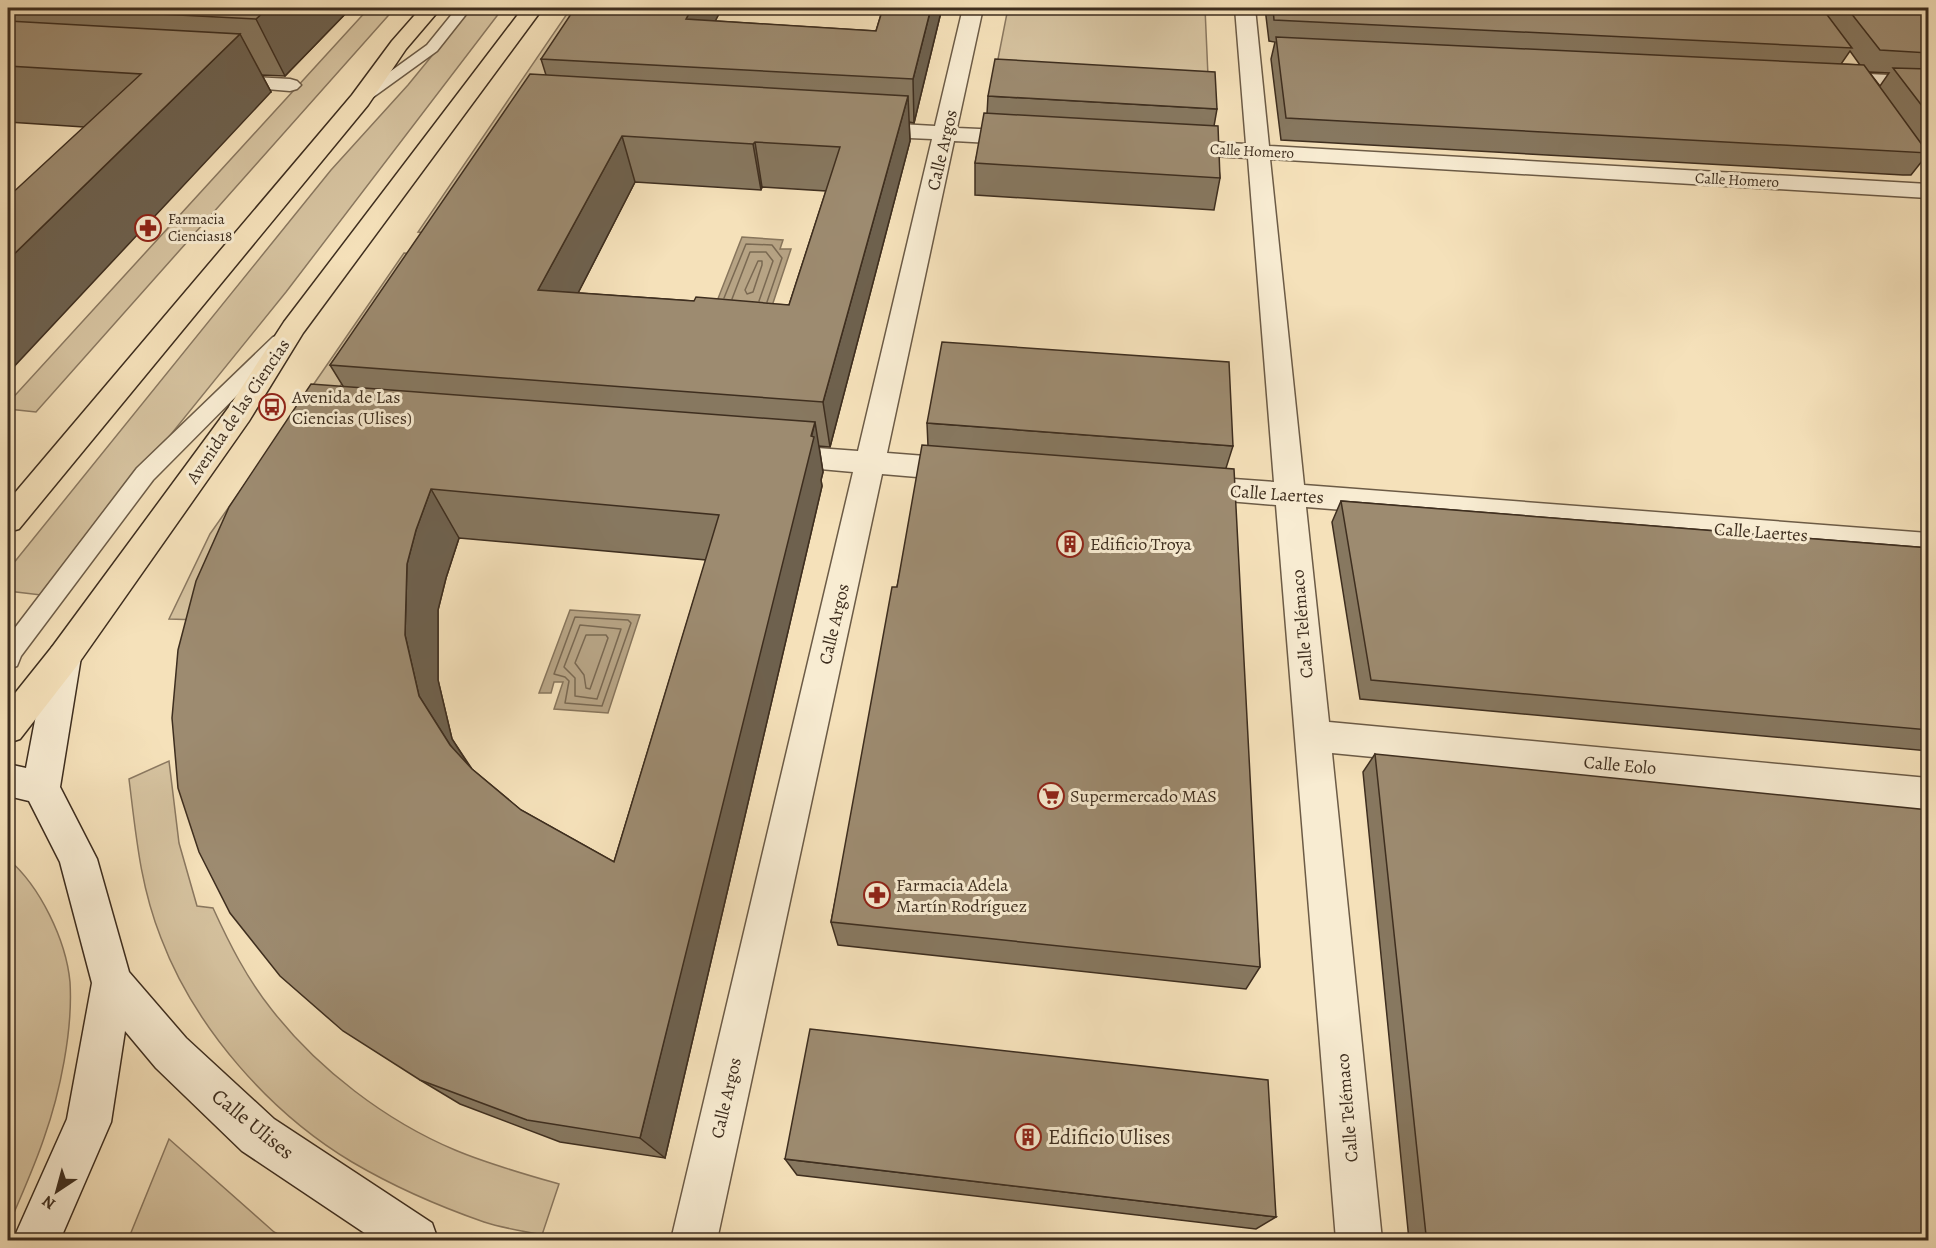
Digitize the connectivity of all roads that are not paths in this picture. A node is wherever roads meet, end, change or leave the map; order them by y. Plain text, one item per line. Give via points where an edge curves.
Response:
1 (431, 8) edge
2 (464, 8) edge
3 (533, 8) edge
4 (974, 8) edge
5 (1245, 8) edge
6 (1845, 61) edge
7 (1810, 77) edge
8 (1858, 79) junction
9 (207, 80) edge
10 (1929, 83) edge
11 (290, 85) dead end
12 (1870, 97) edge
13 (360, 100) junction
14 (842, 128) edge
15 (946, 134) junction
16 (1045, 139) edge
17 (1150, 146) edge
18 (1258, 152) junction
19 (1926, 180) edge
20 (293, 328) junction
21 (753, 454) edge
22 (871, 463) junction
23 (987, 472) edge
24 (1162, 485) edge
25 (1290, 495) junction
26 (8, 521) edge
27 (1929, 545) edge
28 (64, 657) junction
29 (8, 659) edge
30 (8, 728) edge
31 (1312, 736) junction
32 (24, 784) edge
33 (1929, 794) edge
34 (112, 983) junction
35 (36, 1240) edge
36 (415, 1240) edge
37 (694, 1240) edge
38 (1359, 1240) edge

1 - 13 main road
2 - 13 lane via 432,48
3 - 20 main road, Avenida de las Ciencias
4 - 15 street, Calle Argos
5 - 18 street, Calle Telémaco via 1261,50
6 - 8 street
7 - 8 street
8 - 10 street
8 - 12 street
9 - 11 street
13 - 26 main road
14 - 15 street
15 - 16 street
15 - 22 street, Calle Argos
17 - 18 street, Calle Homero
18 - 19 street, Calle Homero
18 - 25 street, Calle Telémaco
20 - 28 main road, Avenida de las Ciencias via 239,414
20 - 29 lane via 145,474
21 - 22 street
22 - 23 street
22 - 37 street, Calle Argos
24 - 25 street, Calle Laertes
25 - 27 street, Calle Laertes
25 - 31 street, Calle Telémaco
28 - 30 main road, Avenida de las Ciencias
28 - 32 street
31 - 33 street, Calle Eolo
31 - 38 street, Calle Telémaco
32 - 34 street via 78,859
34 - 35 street via 89,1122
34 - 36 street, Calle Ulises via 171,1053 258,1135

